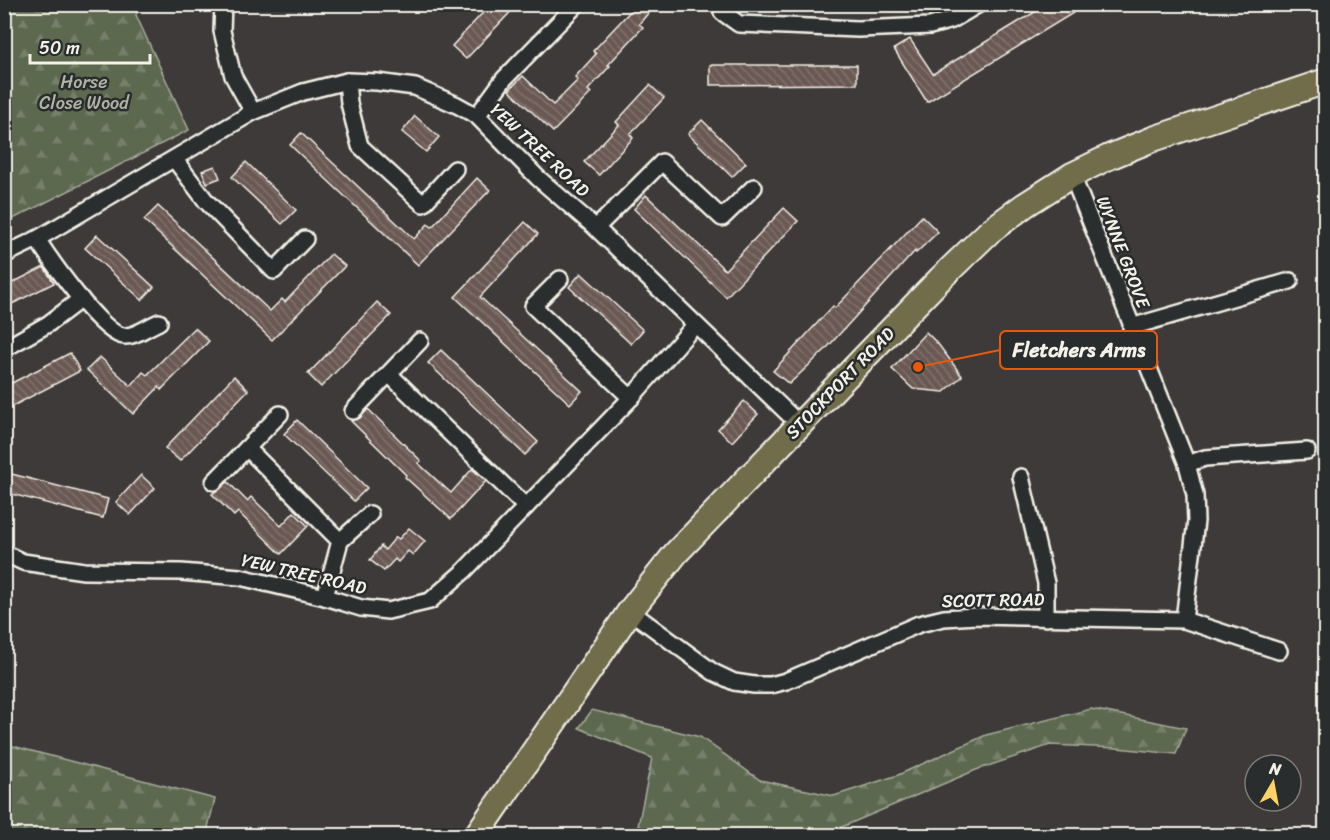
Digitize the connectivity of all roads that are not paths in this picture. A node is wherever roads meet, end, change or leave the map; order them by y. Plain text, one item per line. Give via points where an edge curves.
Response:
1 (223, 4) edge
2 (577, 4) edge
3 (978, 4) edge
4 (722, 12) dead end
5 (347, 81) junction
6 (1326, 81) edge
7 (253, 112) junction
8 (477, 116) junction
9 (174, 160) junction
10 (454, 169) dead end
11 (1072, 175) junction
12 (754, 187) dead end
13 (596, 228) junction
14 (37, 239) junction
15 (305, 239) dead end
16 (4, 255) edge
17 (561, 279) dead end
18 (1290, 280) dead end
19 (81, 299) junction
20 (159, 322) dead end
21 (695, 325) junction
22 (1131, 327) junction
23 (420, 341) dead end
24 (4, 349) edge
25 (389, 374) junction
26 (632, 398) junction
27 (353, 411) dead end
28 (280, 414) dead end
29 (800, 425) junction
30 (247, 448) junction
31 (1307, 451) dead end
32 (1186, 464) junction
33 (1021, 477) dead end
34 (214, 482) dead end
35 (526, 507) junction
36 (370, 514) dead end
37 (340, 541) junction
38 (4, 553) edge
39 (325, 597) junction
40 (630, 612) junction
41 (1046, 618) junction
42 (1184, 620) junction
43 (1279, 651) dead end
44 (476, 836) edge

1 - 7 street via 222,31 233,76
2 - 8 street via 504,79
3 - 4 street via 952,20 930,26 858,29 738,24
5 - 7 street, YEW TREE ROAD via 303,92
5 - 8 street, YEW TREE ROAD via 416,87
5 - 10 street via 360,146 423,204
6 - 11 highway, STOCKPORT ROAD via 1153,139
7 - 9 street, YEW TREE ROAD
8 - 13 street, YEW TREE ROAD via 537,178
9 - 14 street, YEW TREE ROAD
9 - 15 street via 206,201 274,271
11 - 22 street, WYNNE GROVE
11 - 29 highway, STOCKPORT ROAD via 990,231
12 - 13 street via 722,218 662,162
13 - 21 street, YEW TREE ROAD
14 - 16 street, YEW TREE ROAD
14 - 19 street
17 - 26 street via 533,306
18 - 22 street
19 - 20 street via 113,334 125,337
19 - 24 street
21 - 26 street, YEW TREE ROAD
21 - 29 street, YEW TREE ROAD
22 - 32 street, WYNNE GROVE
23 - 25 street
25 - 27 street
25 - 35 street
26 - 35 street, YEW TREE ROAD
28 - 30 street
29 - 40 highway, STOCKPORT ROAD via 676,553
30 - 34 street
30 - 37 street
31 - 32 street via 1205,458
32 - 42 street, WYNNE GROVE via 1195,495 1196,521
33 - 41 street via 1046,583
35 - 39 street, YEW TREE ROAD via 430,601 388,612
36 - 37 street
37 - 39 street
38 - 39 street, YEW TREE ROAD via 23,562 84,571 240,577
40 - 41 street, SCOTT ROAD via 713,672 734,682 754,685 786,681 903,630 944,618
40 - 44 highway, STOCKPORT ROAD
41 - 42 street, SCOTT ROAD
42 - 43 street, SCOTT ROAD

